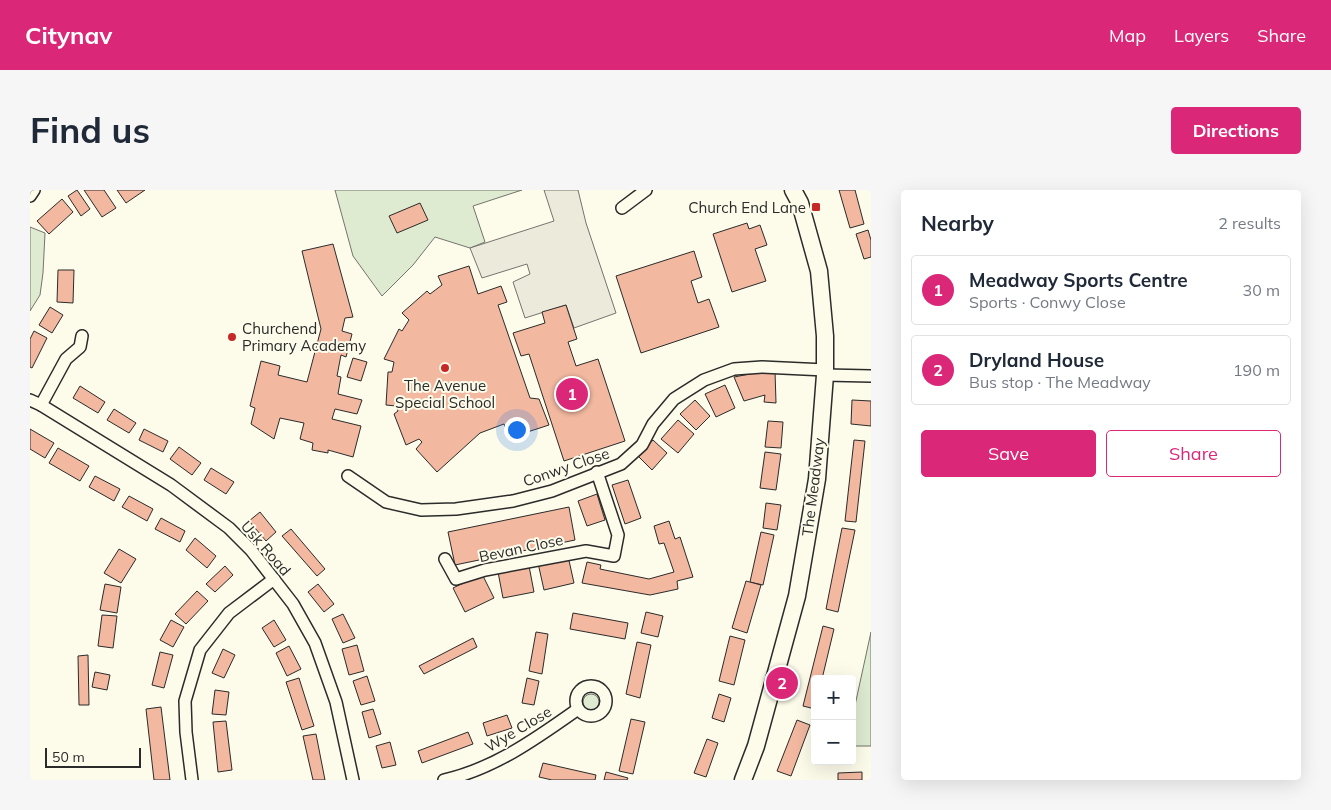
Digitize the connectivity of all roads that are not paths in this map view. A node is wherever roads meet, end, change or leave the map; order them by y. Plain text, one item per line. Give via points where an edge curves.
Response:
1 (34, 190) edge
2 (646, 190) edge
3 (793, 190) edge
4 (30, 196) edge
5 (622, 208) dead end
6 (82, 336) dead end
7 (825, 372) junction
8 (871, 376) edge
9 (30, 400) edge
10 (41, 405) junction
11 (598, 472) junction
12 (348, 476) dead end
13 (445, 559) dead end
14 (274, 579) junction
15 (578, 710) dead end
16 (192, 780) edge
17 (353, 780) edge
18 (444, 780) edge
19 (742, 780) edge

1 - 4 street
2 - 5 street
3 - 7 street, The Meadway via 800,203 819,271
6 - 10 street via 80,347 66,359
7 - 8 street, Conwy Close
7 - 11 street, Conwy Close via 762,367 734,369 704,380 674,399 653,424 642,445 628,458
7 - 19 street, The Meadway via 817,480 797,596 756,746
9 - 10 street, Usk Road
10 - 14 street, Usk Road via 171,485 230,528
11 - 12 street, Conwy Close via 552,491 513,500 456,509 421,510 386,502
11 - 13 street, Bevan Close via 618,535 614,556 586,550 456,579
14 - 16 street via 229,613 200,650 184,701
14 - 17 street, Usk Road via 293,604 315,643 336,702
15 - 18 street, Wye Close via 507,756

